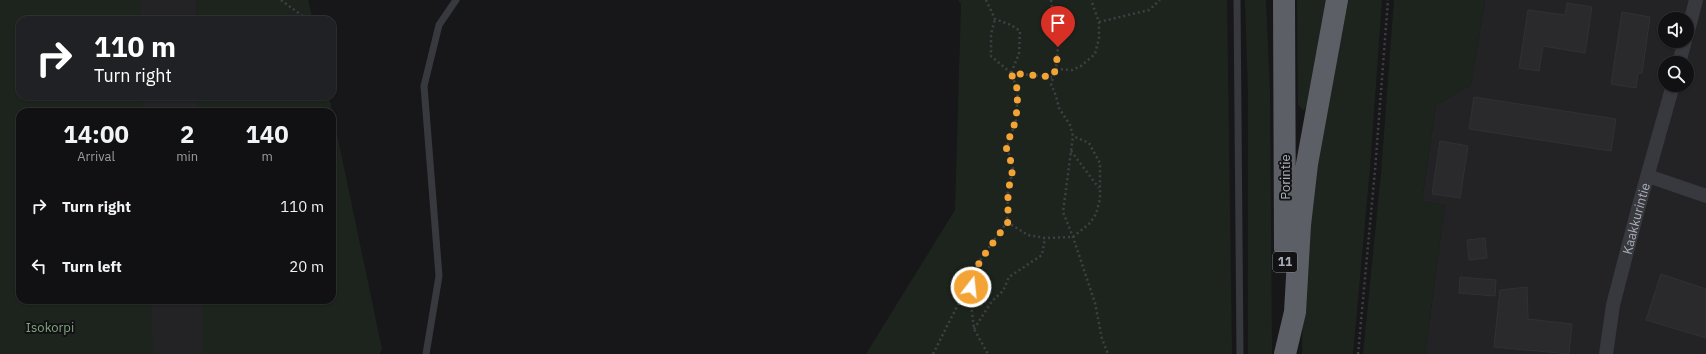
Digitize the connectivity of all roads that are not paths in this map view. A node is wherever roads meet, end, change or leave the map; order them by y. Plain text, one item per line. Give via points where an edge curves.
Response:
1 (456, 0) edge
2 (1236, 0) edge
3 (1284, 0) edge
4 (1337, 0) edge
5 (1696, 0) edge
6 (1693, 12) edge
7 (1671, 92) edge
8 (1648, 176) junction
9 (1706, 196) edge
10 (426, 354) edge
11 (1240, 354) edge
12 (1285, 354) edge
13 (1606, 354) edge

1 - 10 lane via 439,25 424,86 439,276
2 - 11 lane
3 - 12 highway, Porintie / 11
4 - 12 highway via 1307,164 1300,225 1295,312
5 - 6 street
7 - 8 street, Kaakkurintie
8 - 9 street
8 - 13 street, Kaakkurintie via 1613,305

